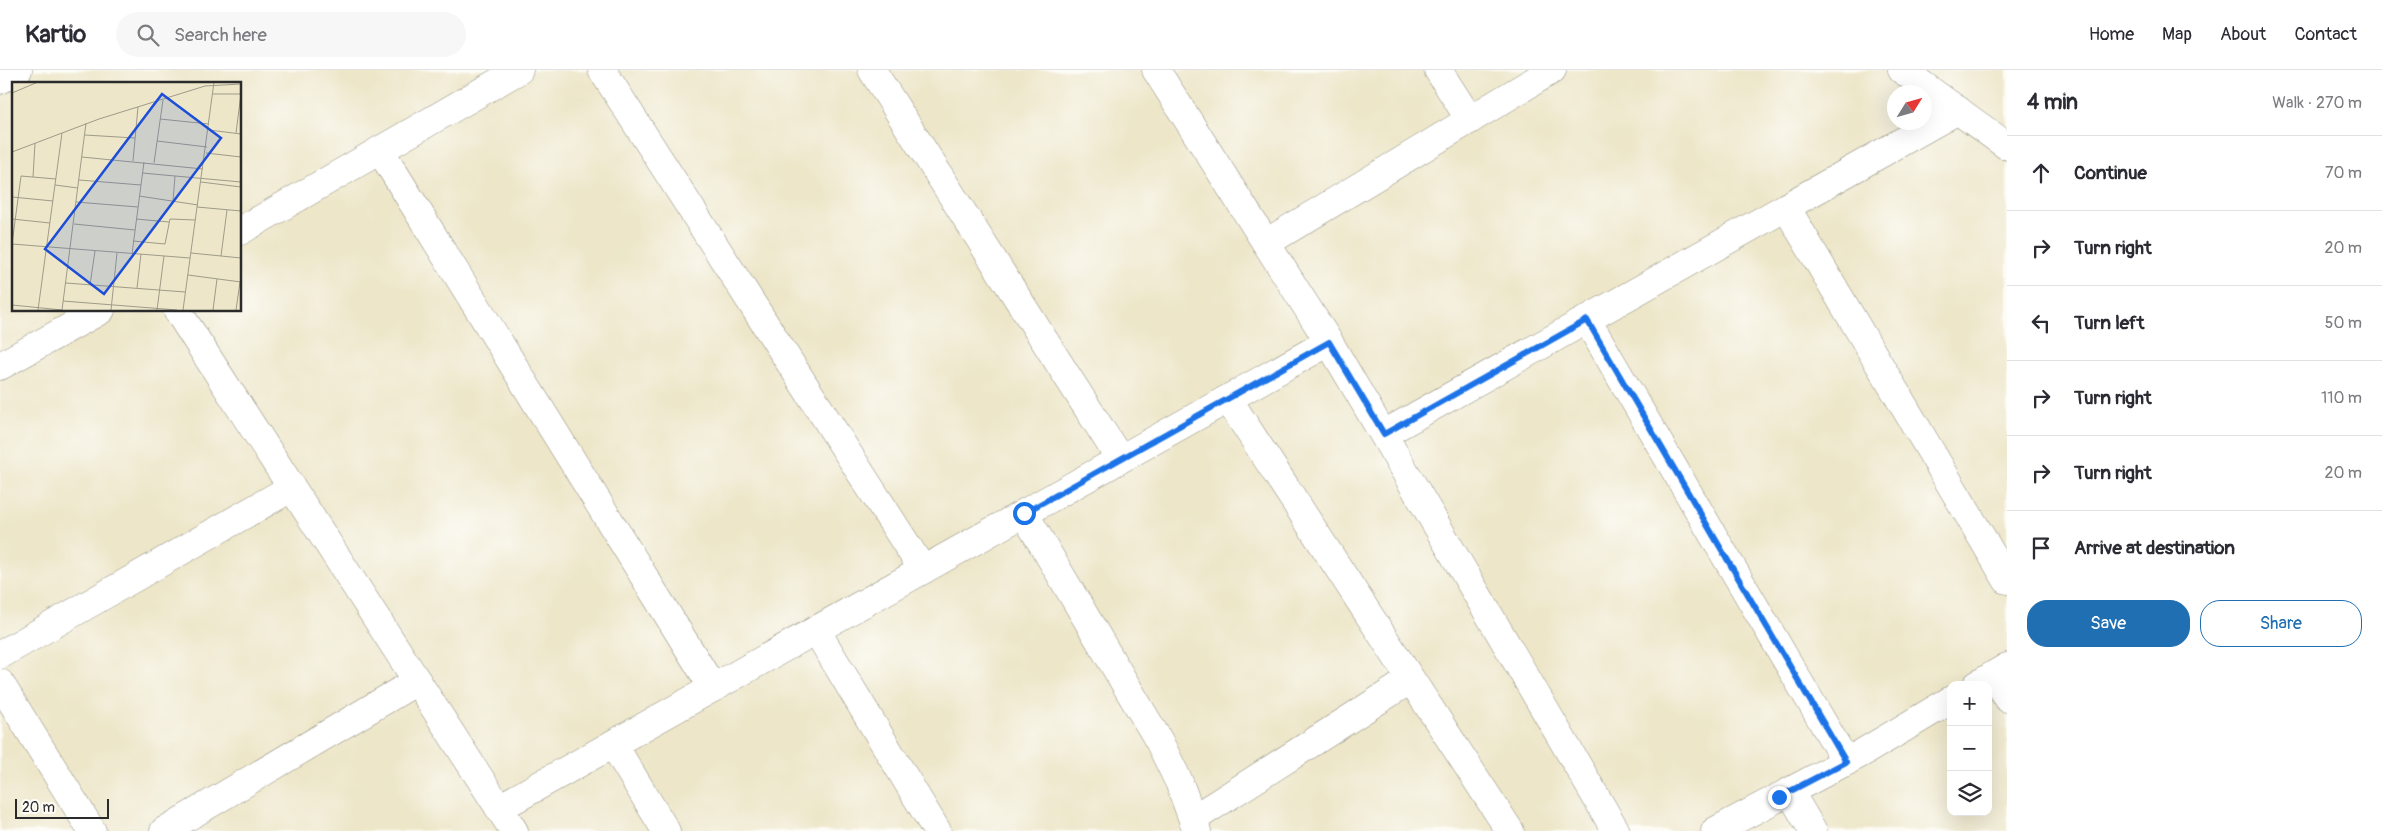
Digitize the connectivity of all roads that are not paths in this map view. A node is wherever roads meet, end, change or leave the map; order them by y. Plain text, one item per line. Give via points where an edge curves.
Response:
1 (20, 70) edge
2 (519, 70) edge
3 (602, 70) edge
4 (872, 70) edge
5 (1156, 70) edge
6 (1438, 70) edge
7 (1552, 70) edge
8 (1902, 70) edge
9 (0, 80) edge
10 (29, 82) edge
11 (1958, 110) junction
12 (1470, 120) junction
13 (2007, 146) edge
14 (380, 150) junction
15 (1786, 207) junction
16 (241, 230) edge
17 (1266, 243) junction
18 (99, 311) edge
19 (178, 311) edge
20 (1587, 320) junction
21 (1329, 342) junction
22 (0, 366) edge
23 (1228, 399) junction
24 (1384, 434) junction
25 (1120, 459) junction
26 (292, 488) junction
27 (1024, 513) junction
28 (923, 570) junction
29 (2007, 580) edge
30 (816, 630) junction
31 (0, 655) edge
32 (1410, 680) junction
33 (417, 681) junction
34 (0, 683) edge
35 (712, 688) junction
36 (1947, 702) edge
37 (613, 744) junction
38 (1846, 762) junction
39 (1790, 792) junction
40 (499, 808) junction
41 (1195, 825) edge
42 (92, 831) edge
43 (164, 831) edge
44 (514, 831) edge
45 (666, 831) edge
46 (937, 831) edge
47 (1510, 831) edge
48 (1616, 831) edge
49 (1715, 831) edge
50 (1813, 831) edge

1 - 9 street
1 - 10 street
2 - 14 street
3 - 28 street
4 - 25 street
5 - 17 street
6 - 12 street
7 - 12 street
8 - 11 street
11 - 13 street
11 - 15 street
12 - 17 street
14 - 16 street
14 - 35 street
15 - 20 street
15 - 29 street
17 - 21 street
18 - 22 street
19 - 26 street
20 - 24 street
20 - 38 street
21 - 23 street
21 - 24 street
23 - 25 street
23 - 32 street
24 - 48 street
25 - 27 street
26 - 31 street
26 - 33 street
27 - 28 street
27 - 41 street via 1159,741
28 - 30 street
30 - 35 street
30 - 46 street
32 - 41 street
32 - 47 street
33 - 40 street
33 - 43 street
34 - 42 street
35 - 37 street
36 - 38 street
37 - 40 street
37 - 45 street
38 - 39 street
39 - 49 street
39 - 50 street
40 - 44 street

